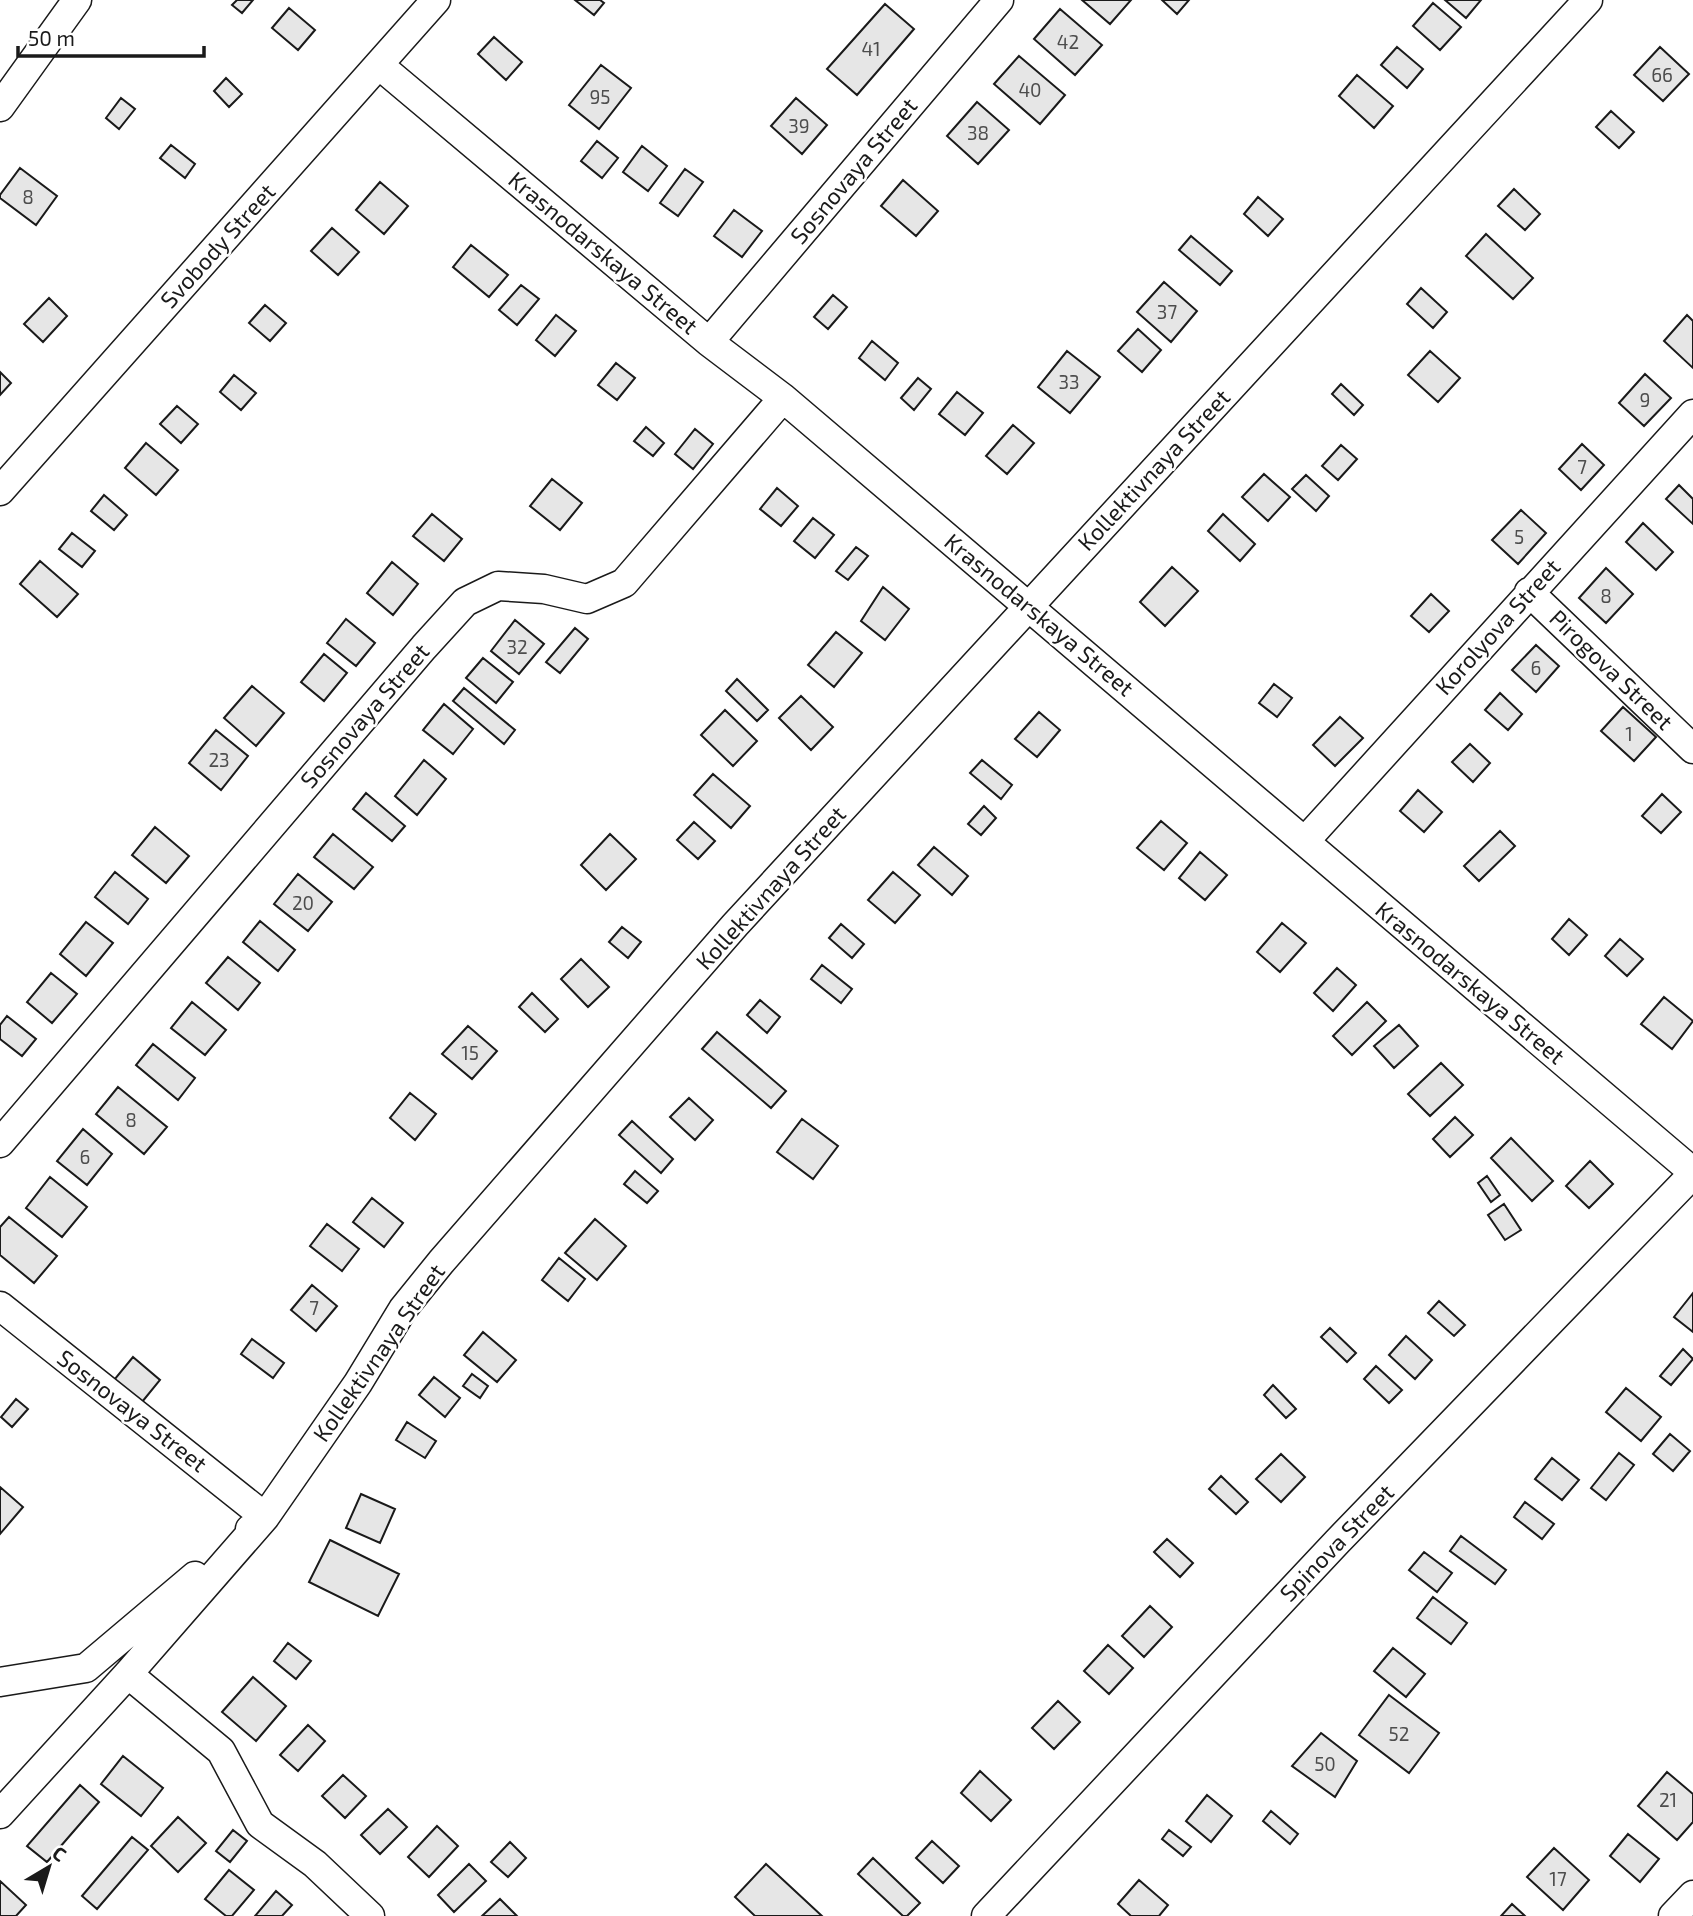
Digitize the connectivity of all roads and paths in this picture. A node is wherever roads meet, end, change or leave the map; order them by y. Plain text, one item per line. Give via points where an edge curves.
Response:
1 (77, 0) edge
2 (436, 0) edge
3 (999, 0) edge
4 (1588, 0) edge
5 (379, 65) junction
6 (0, 107) edge
7 (709, 342) junction
8 (783, 398) junction
9 (1693, 414) edge
10 (0, 491) edge
11 (1530, 592) junction
12 (1028, 606) junction
13 (1693, 749) edge
14 (1305, 841) junction
15 (0, 1143) edge
16 (1693, 1173) edge
17 (0, 1306) edge
18 (265, 1517) junction
19 (128, 1674) junction
20 (0, 1682) edge
21 (0, 1814) edge
22 (1693, 1895) edge
23 (370, 1916) edge
24 (986, 1916) edge
25 (1673, 1916) edge

1 - 6 street
2 - 5 street, Svobody Street
3 - 7 street, Sosnovaya Street
4 - 12 street, Kollektivnaya Street
5 - 7 street, Krasnodarskaya Street
5 - 10 street, Svobody Street
7 - 8 street, Krasnodarskaya Street
8 - 12 street, Krasnodarskaya Street
8 - 15 street, Sosnovaya Street via 624,583 587,599 544,589 498,586 466,602
9 - 11 street, Korolyova Street
11 - 13 street, Pirogova Street
11 - 14 street, Korolyova Street
12 - 14 street, Krasnodarskaya Street
12 - 18 street, Kollektivnaya Street via 735,925 441,1262 403,1309
14 - 16 street, Krasnodarskaya Street
16 - 24 street, Spinova Street via 1337,1542
17 - 18 street, Sosnovaya Street
18 - 19 street, Kollektivnaya Street
18 - 20 street via 86,1668
19 - 21 street, Kollektivnaya Street
19 - 23 street via 220,1751 260,1824 314,1864
22 - 25 street

